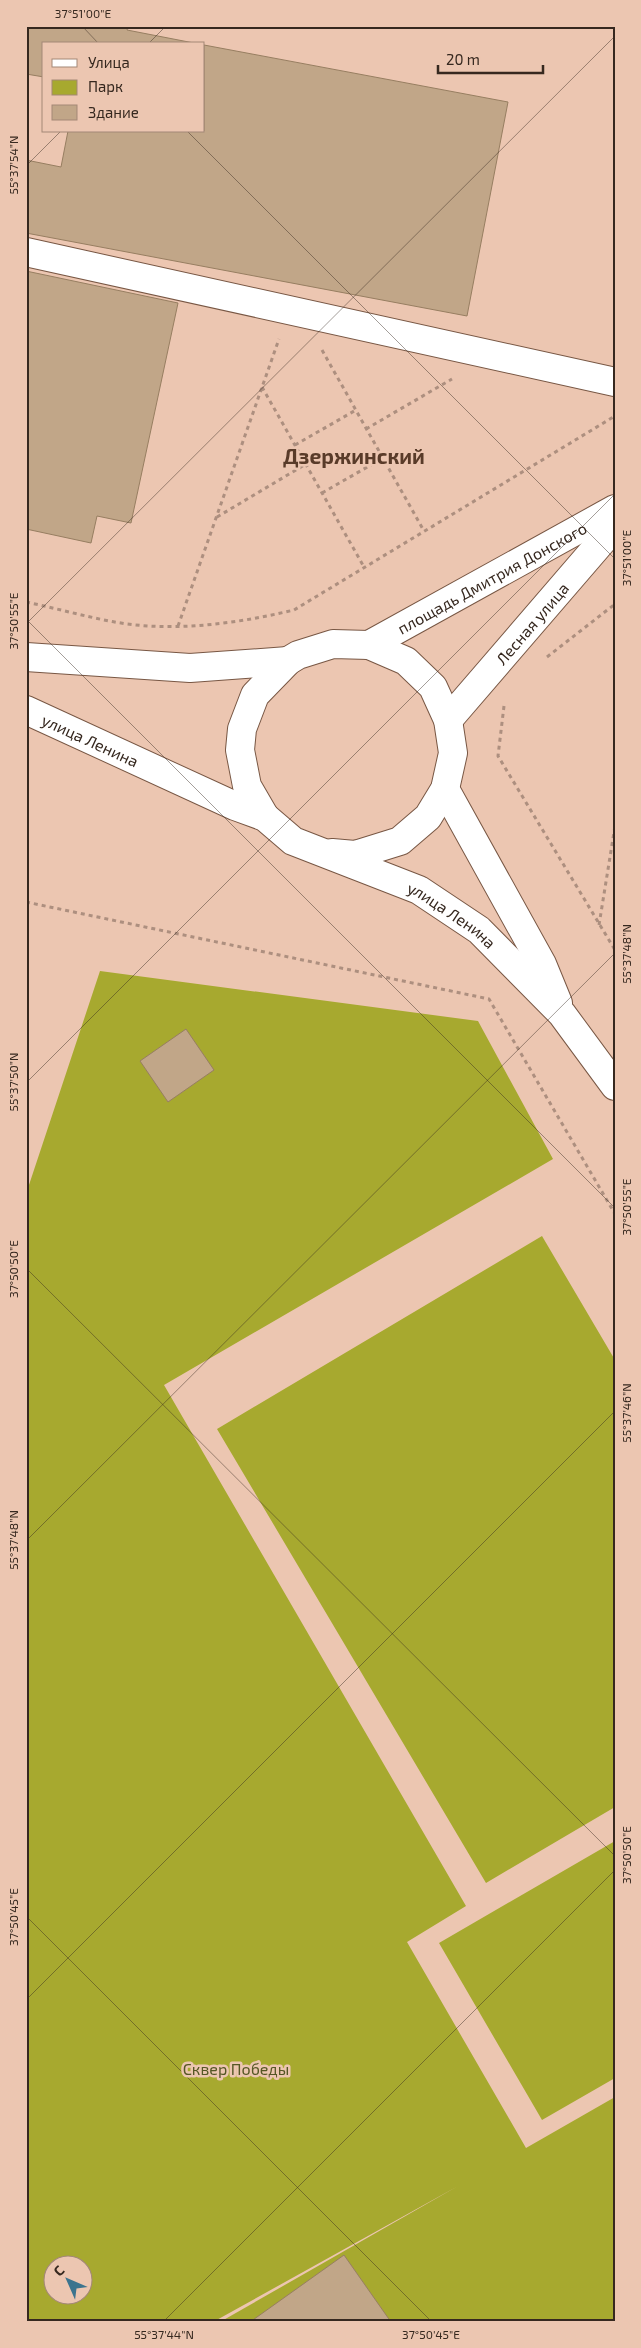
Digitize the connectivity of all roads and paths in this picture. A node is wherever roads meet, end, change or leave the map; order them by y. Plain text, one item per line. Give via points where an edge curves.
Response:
1 (26, 252) edge
2 (295, 311) junction
3 (493, 355) junction
4 (615, 382) edge
5 (262, 386) junction
6 (356, 410) junction
7 (615, 416) edge
8 (366, 429) junction
9 (295, 445) junction
10 (383, 458) junction
11 (306, 464) junction
12 (322, 494) junction
13 (615, 509) edge
14 (216, 517) junction
15 (615, 526) edge
16 (424, 531) junction
17 (364, 567) junction
18 (26, 602) edge
19 (615, 604) edge
20 (178, 626) junction
21 (369, 645) junction
22 (26, 657) edge
23 (545, 659) dead end
24 (288, 661) junction
25 (505, 699) dead end
26 (26, 710) edge
27 (448, 720) junction
28 (445, 789) junction
29 (265, 818) junction
30 (615, 826) edge
31 (318, 852) junction
32 (26, 902) edge
33 (599, 926) junction
34 (615, 950) edge
35 (562, 1014) junction
36 (615, 1086) edge
37 (615, 1214) edge

1 - 2 street
2 - 3 street
2 - 5 path
2 - 6 path
3 - 4 street
3 - 8 path
5 - 9 path
5 - 14 path
6 - 8 path
6 - 9 path
7 - 16 path
8 - 10 path
9 - 11 path
10 - 12 path
10 - 16 path
11 - 12 path
11 - 14 path
12 - 17 path
13 - 21 street, площадь Дмитрия Донского
14 - 20 path
15 - 27 street, Лесная улица
16 - 17 path
17 - 20 path via 294,610 247,620
18 - 20 path via 126,624
19 - 23 path
21 - 24 street, улица Ленина via 333,644
21 - 27 street, улица Ленина via 406,661 433,687
22 - 24 street, улица Ленина via 190,668
24 - 29 street, улица Ленина via 256,695 242,729 240,750 247,786
25 - 33 path via 498,756
26 - 29 street, улица Ленина
27 - 28 street, улица Ленина via 452,753
28 - 31 street, улица Ленина via 428,817 400,841 355,855
28 - 35 street, улица Ленина via 542,964
29 - 31 street, улица Ленина via 293,841
30 - 33 path
31 - 35 street, улица Ленина via 419,890 479,930
32 - 37 path via 490,999
33 - 34 path
35 - 36 street, улица Ленина

